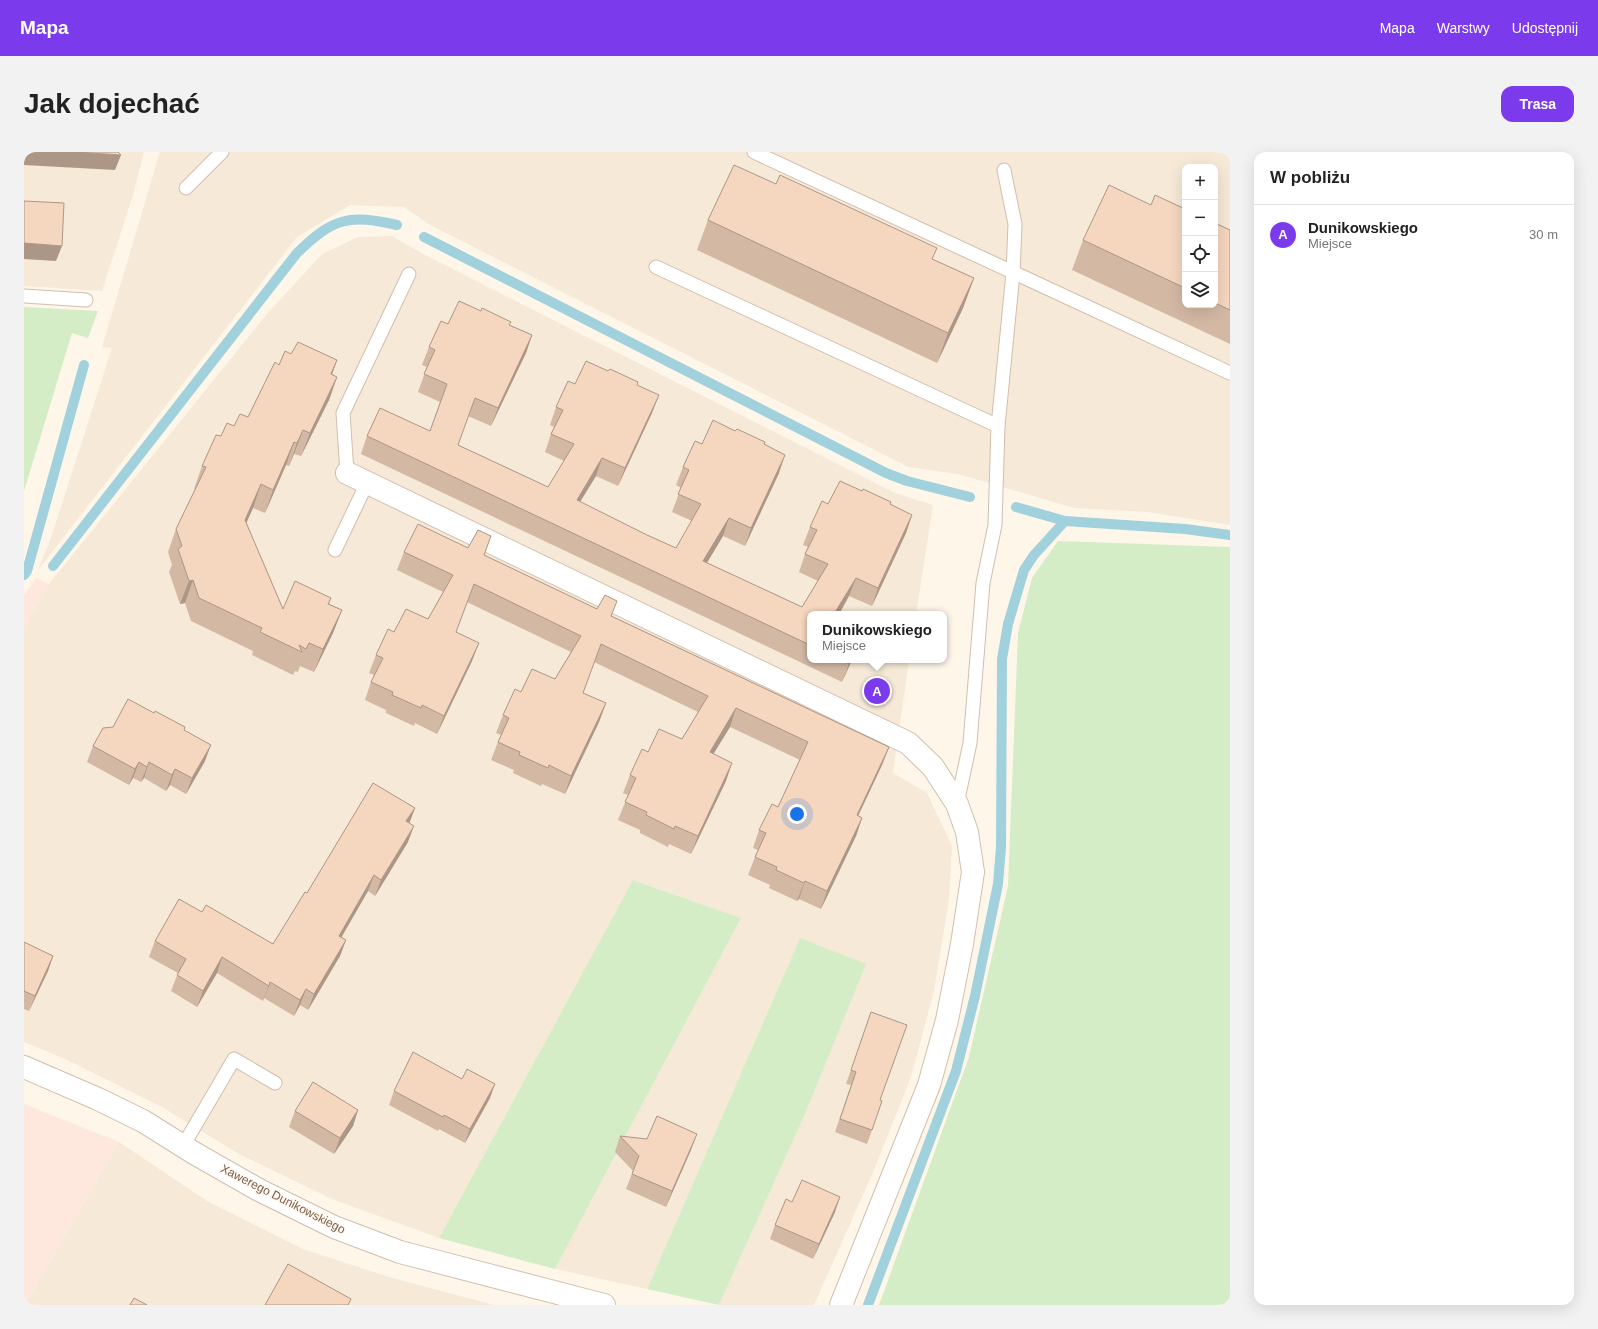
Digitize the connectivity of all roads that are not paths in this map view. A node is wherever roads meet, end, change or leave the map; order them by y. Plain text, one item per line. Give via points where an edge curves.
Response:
1 (222, 152) edge
2 (754, 152) edge
3 (1004, 170) dead end
4 (186, 188) dead end
5 (656, 267) dead end
6 (1014, 273) junction
7 (410, 274) dead end
8 (24, 296) edge
9 (86, 300) dead end
10 (1230, 373) edge
11 (998, 426) junction
12 (347, 473) joint
13 (367, 483) junction
14 (335, 550) dead end
15 (957, 804) junction
16 (24, 1067) edge
17 (275, 1083) dead end
18 (183, 1146) junction
19 (604, 1305) edge
20 (841, 1305) edge

1 - 4 lane
2 - 6 lane
3 - 6 lane via 1015,224
5 - 11 lane
6 - 10 lane
6 - 11 lane
7 - 12 lane via 343,413
8 - 9 lane
11 - 15 lane via 995,524 983,583 970,743
12 - 13 street
13 - 14 lane
13 - 15 street via 908,743 933,767
15 - 20 street via 967,832 973,872 947,1020 930,1085
16 - 18 street, Xawerego Dunikowskiego via 137,1118
17 - 18 lane via 234,1059
18 - 19 street, Xawerego Dunikowskiego via 259,1190 342,1230 400,1252

